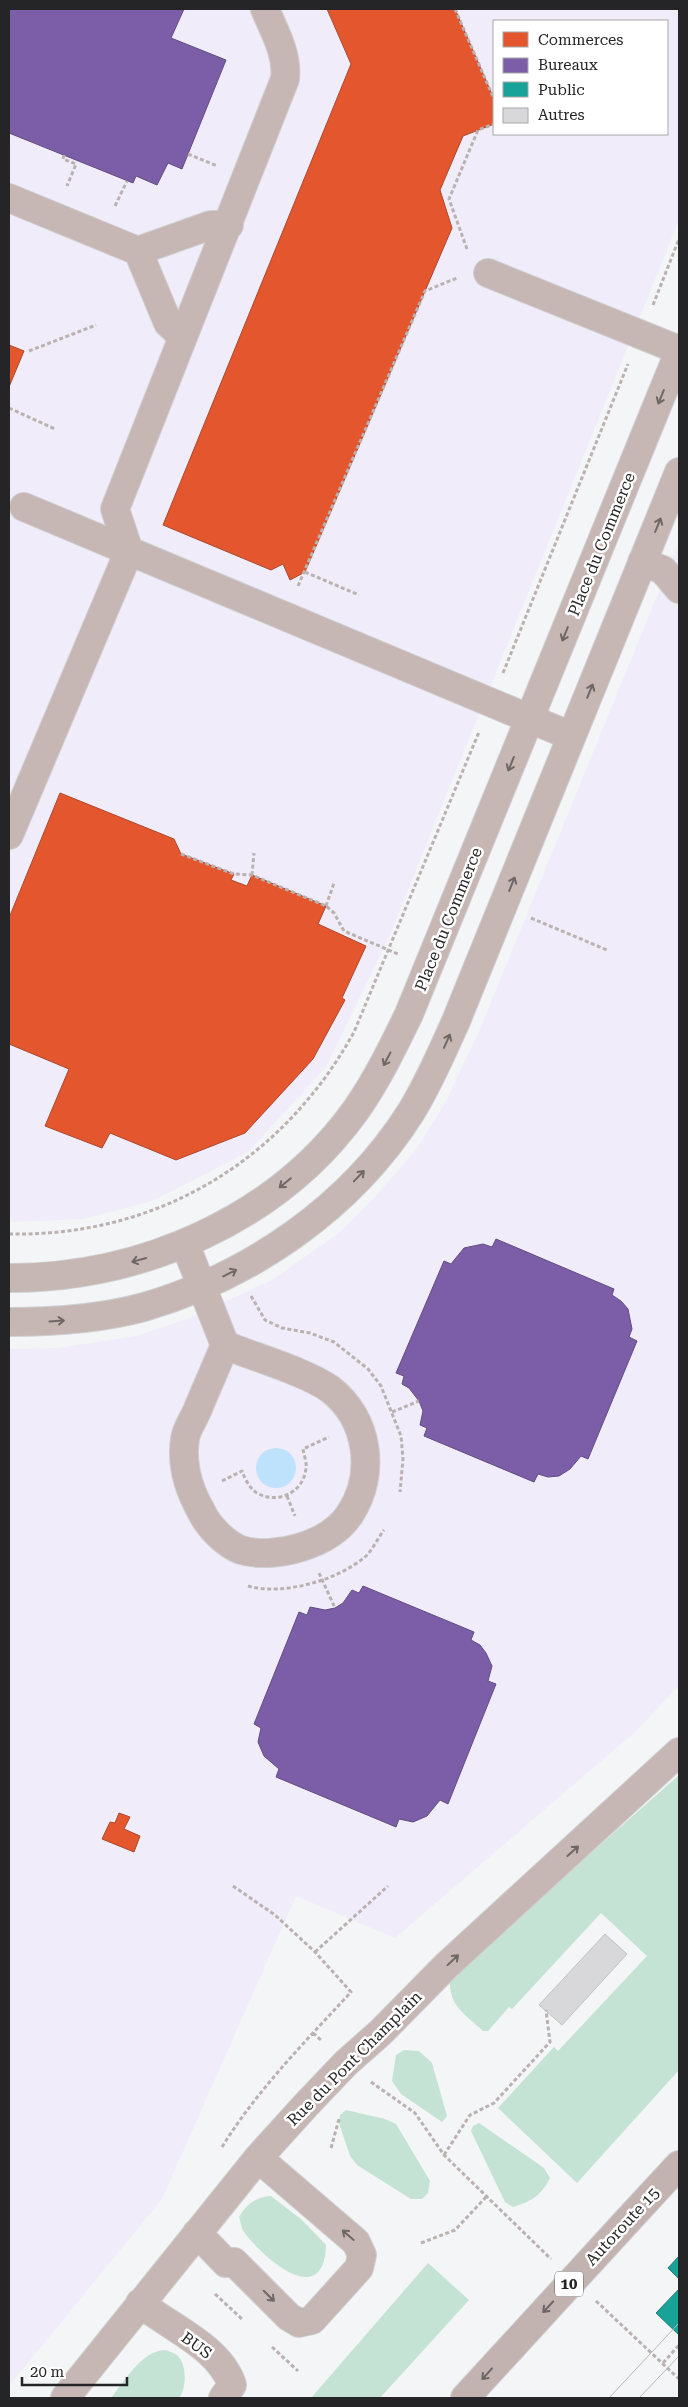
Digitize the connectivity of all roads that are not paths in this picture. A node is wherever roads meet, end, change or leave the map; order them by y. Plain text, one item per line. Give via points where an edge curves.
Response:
1 (265, 9) edge
2 (9, 198) edge
3 (229, 225) junction
4 (138, 251) junction
5 (488, 273) dead end
6 (183, 337) junction
7 (679, 351) edge
8 (679, 472) edge
9 (24, 507) dead end
10 (129, 551) junction
11 (642, 562) junction
12 (679, 589) edge
13 (530, 719) junction
14 (571, 736) junction
15 (18, 789) edge
16 (9, 835) edge
17 (185, 1244) junction
18 (9, 1278) edge
19 (202, 1286) junction
20 (9, 1322) edge
21 (225, 1345) junction
22 (679, 1752) edge
23 (258, 2158) junction
24 (679, 2165) edge
25 (197, 2233) junction
26 (140, 2303) junction
27 (65, 2398) edge
28 (223, 2398) edge
29 (464, 2398) edge

1 - 3 street via 284,56 285,78
2 - 4 street
3 - 4 street via 204,227
3 - 6 street
4 - 6 street via 166,318
5 - 7 street
6 - 10 street via 115,509
7 -> 13 street, Place du Commerce
11 -> 8 street
9 - 10 street
10 - 13 street
10 - 15 street
11 - 12 street via 663,570
14 -> 11 street
13 - 14 street
13 -> 17 street, Place du Commerce via 409,1014 389,1056 355,1112 285,1183 243,1213
19 -> 14 street via 261,1256 318,1215 371,1164 410,1113 456,1021
15 - 16 street
17 -> 18 street, Place du Commerce via 108,1268
17 - 19 street
20 -> 19 street via 116,1313
19 - 21 street
21 - 21 street via 185,1437 184,1468 204,1519 222,1538 240,1550 268,1554 288,1551 324,1538 349,1516 358,1497 365,1473 366,1448 359,1426 348,1407 329,1389
23 -> 22 street, Rue du Pont Champlain via 346,2063 446,1966
23 - 25 street, Rue du Pont Champlain
25 -> 23 street via 226,2263 234,2262 289,2317 299,2322 312,2320 359,2268 362,2254 356,2242
24 -> 29 highway, Autoroute 15 / 10, bridge
25 - 26 street, Rue du Pont Champlain
26 - 27 street, Rue du Pont Champlain
26 - 28 street, BUS via 210,2352 228,2371 232,2384

